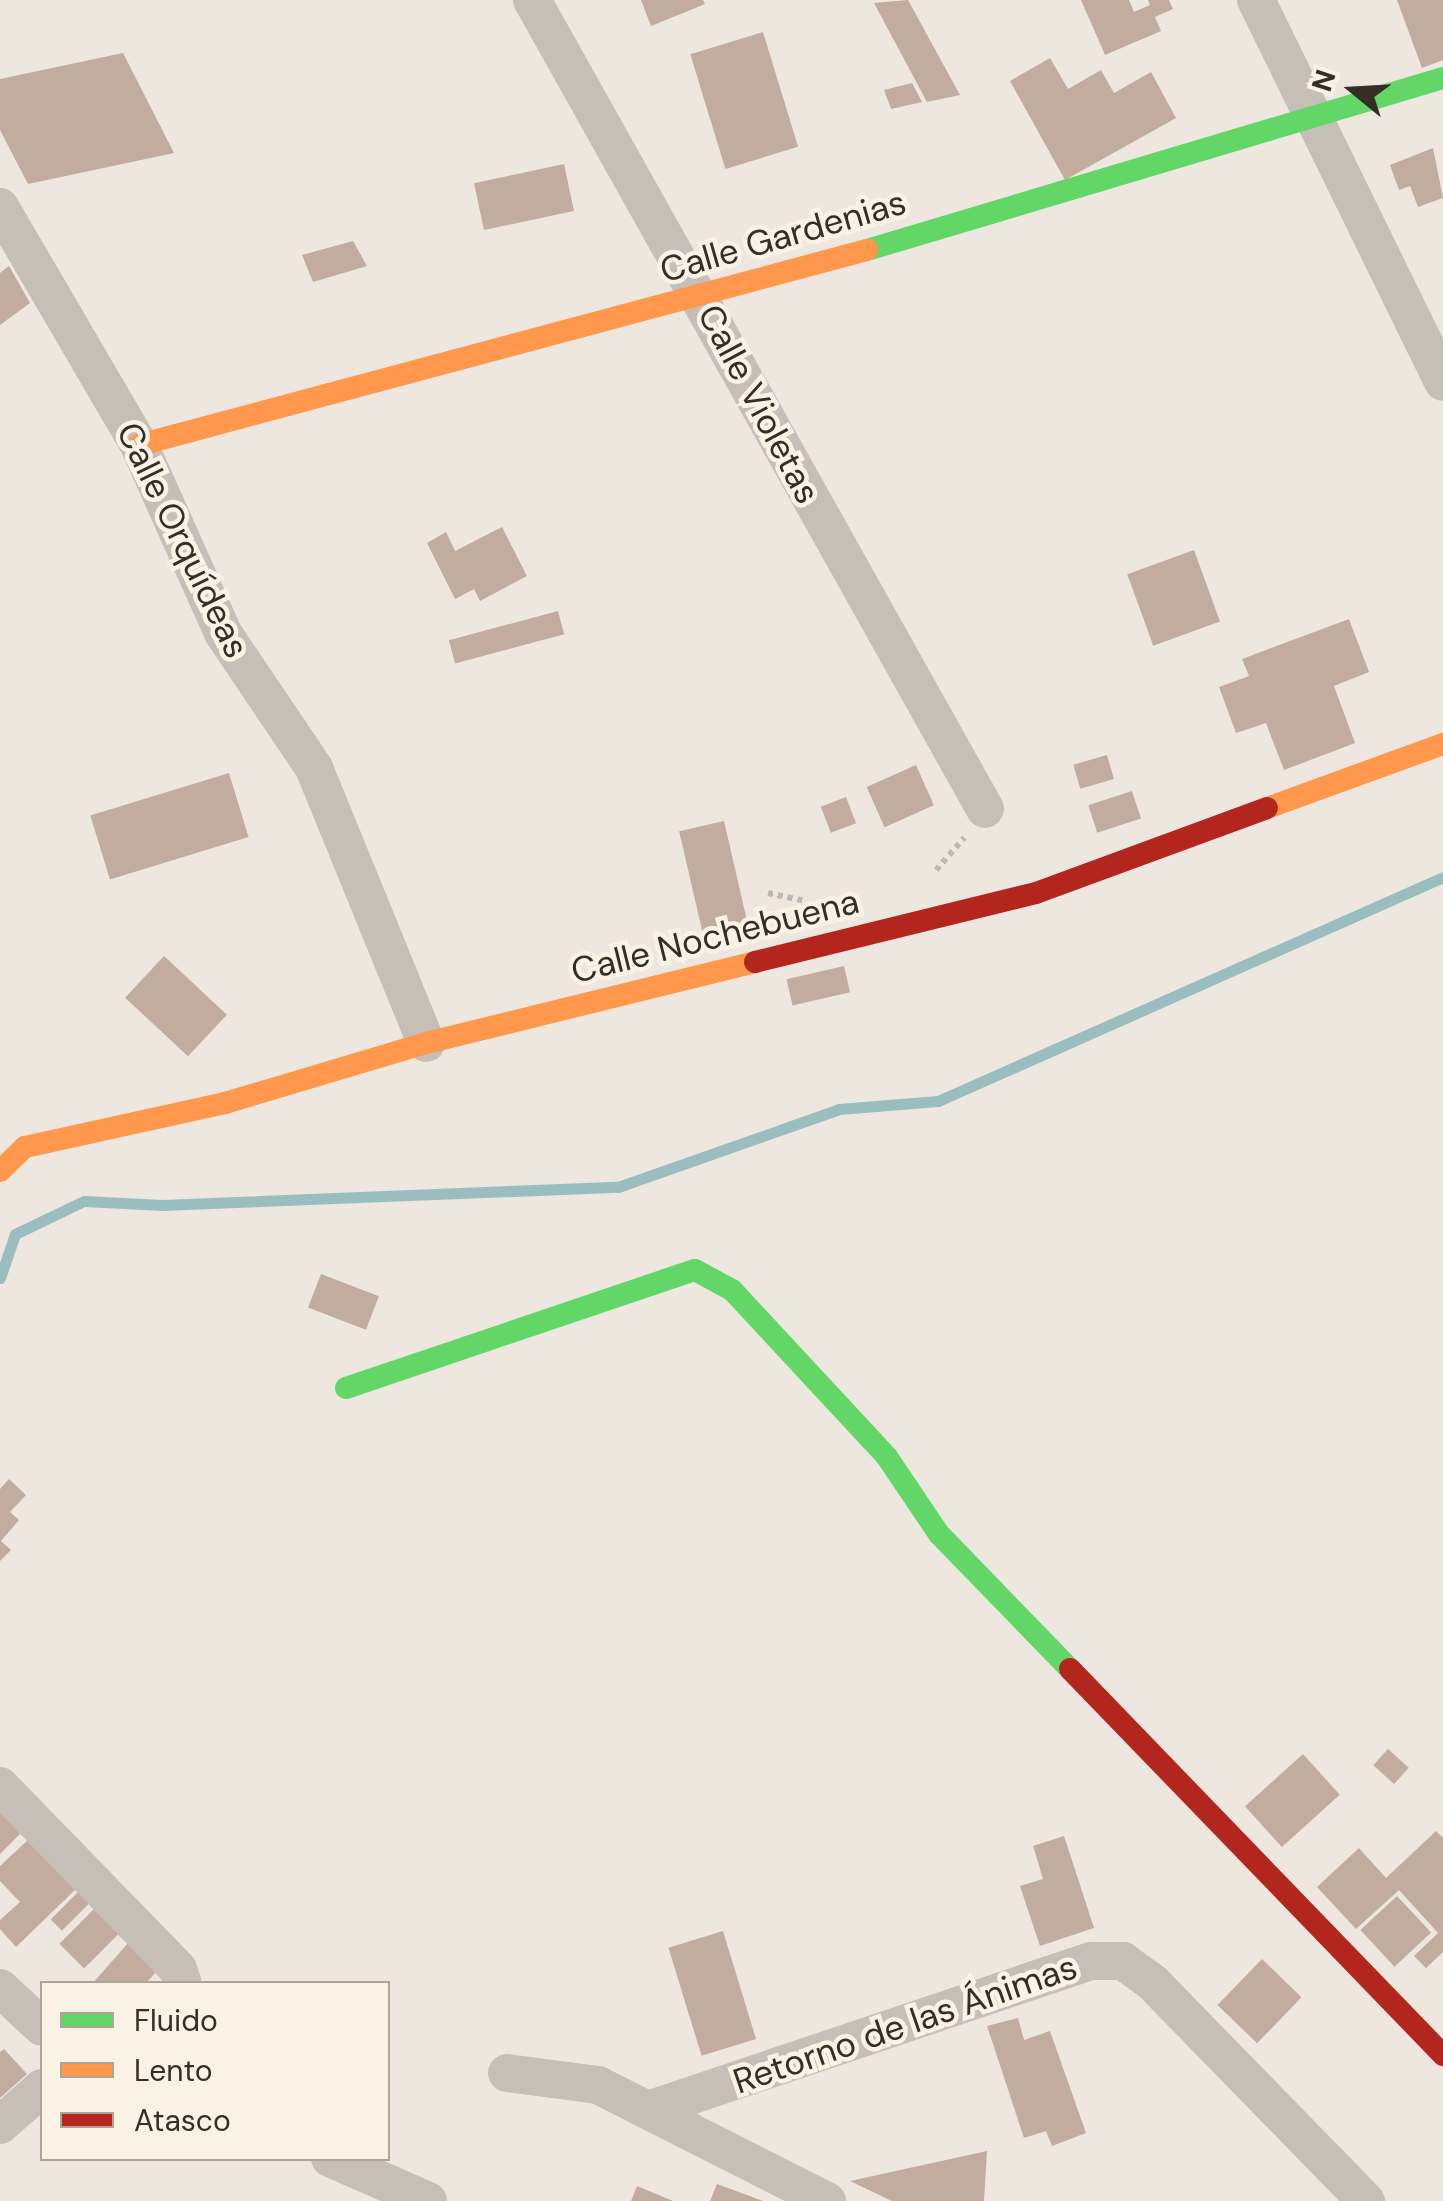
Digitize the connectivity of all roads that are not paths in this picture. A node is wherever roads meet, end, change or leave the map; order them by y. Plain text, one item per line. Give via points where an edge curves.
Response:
1 (532, 0) edge
2 (1256, 0) edge
3 (1443, 78) edge
4 (1316, 113) junction
5 (0, 207) edge
6 (704, 298) junction
7 (1443, 382) edge
8 (139, 445) junction
9 (1443, 744) edge
10 (985, 809) dead end
11 (426, 1043) junction
12 (0, 1171) edge
13 (346, 1388) dead end
14 (0, 1786) edge
15 (183, 1981) edge
16 (0, 1988) edge
17 (40, 2025) edge
18 (1443, 2055) edge
19 (508, 2073) dead end
20 (40, 2090) edge
21 (648, 2110) junction
22 (0, 2125) edge
23 (337, 2161) edge
24 (428, 2201) edge
25 (827, 2201) edge
26 (1366, 2201) edge

1 - 6 street, Calle Violetas
2 - 4 street
3 - 4 street, Calle Gardenias
4 - 6 street, Calle Gardenias
4 - 7 street
5 - 8 street, Calle Orquídeas
6 - 8 street, Calle Gardenias
6 - 10 street, Calle Violetas via 783,455
8 - 11 street, Calle Orquídeas via 222,633 314,768
9 - 11 street, Calle Nochebuena via 1036,893
11 - 12 street, Calle Nochebuena via 225,1103 26,1147
13 - 18 street via 694,1270 732,1290 887,1457 940,1534
14 - 15 street
16 - 17 street
19 - 21 street, Retorno de las Ánimas via 598,2085
20 - 22 street
21 - 25 street, Retorno de las Ánimas
21 - 26 street, Retorno de las Ánimas via 1092,1962 1123,1962 1153,1983
23 - 24 street

